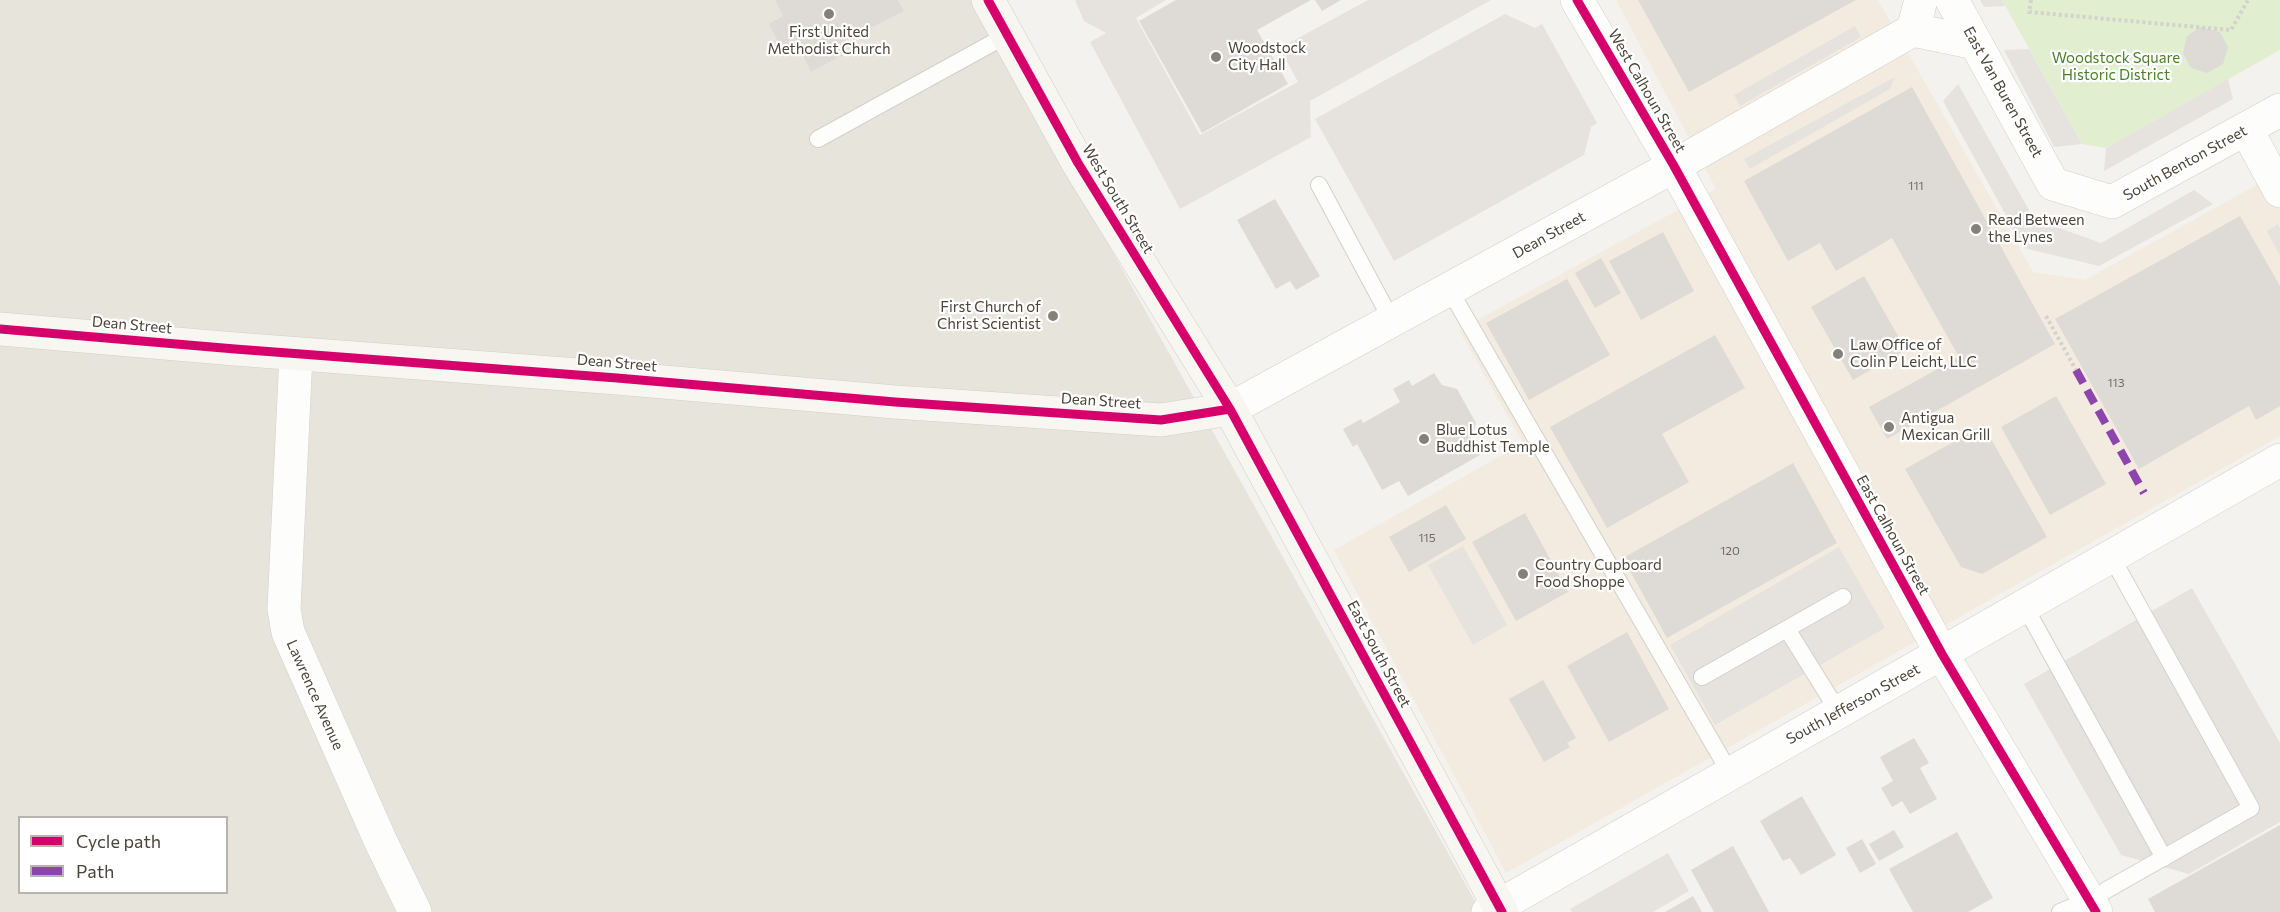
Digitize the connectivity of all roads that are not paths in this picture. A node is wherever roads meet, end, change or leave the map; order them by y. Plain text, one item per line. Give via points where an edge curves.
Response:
1 (988, 0) edge
2 (1577, 0) edge
3 (1952, 0) edge
4 (1917, 15) edge
5 (1007, 35) junction
6 (1976, 43) junction
7 (2280, 110) edge
8 (2246, 129) junction
9 (818, 140) dead end
10 (1674, 166) junction
11 (2053, 184) joint
12 (1319, 185) dead end
13 (2280, 191) edge
14 (1449, 289) junction
15 (1392, 321) junction
16 (0, 329) edge
17 (296, 354) junction
18 (1230, 409) junction
19 (2280, 460) edge
20 (2111, 556) junction
21 (1843, 597) dead end
22 (2024, 605) junction
23 (1787, 629) junction
24 (1942, 654) junction
25 (1702, 677) dead end
26 (1838, 711) junction
27 (1730, 773) junction
28 (2164, 858) junction
29 (2082, 908) edge
30 (1497, 910) edge
31 (415, 912) edge

1 - 5 street, West South Street
2 - 10 street, West Calhoun Street
3 - 6 street, East Van Buren Street
4 - 6 street, Dean Street
4 - 10 street, Dean Street
5 - 9 lane
5 - 18 street, West South Street via 1078,163
6 - 11 street, East Van Buren Street
7 - 8 street, South Benton Street
8 - 11 street, South Benton Street via 2112,202
8 - 13 street
10 - 14 street, Dean Street
10 - 24 street, East Calhoun Street
12 - 15 lane
14 - 15 street, Dean Street
14 - 27 lane
15 - 18 street, Dean Street
16 - 17 street, Dean Street
17 - 18 street, Dean Street via 1161,420
17 - 31 street, Lawrence Avenue via 284,609 288,632
18 - 30 street, East South Street
19 - 20 street, South Jefferson Street
20 - 22 street, South Jefferson Street
20 - 28 lane via 2251,808
21 - 23 lane
22 - 24 street, South Jefferson Street
22 - 28 lane
23 - 25 lane
23 - 26 lane
24 - 26 street, South Jefferson Street
24 - 29 street, East Calhoun Street
26 - 27 street, South Jefferson Street
27 - 30 street, South Jefferson Street
28 - 29 lane

